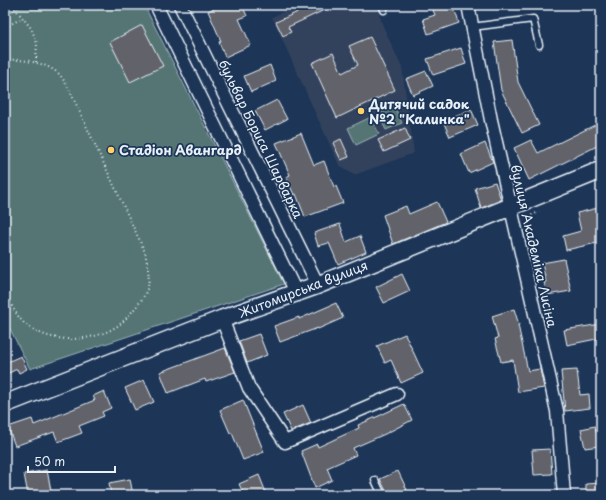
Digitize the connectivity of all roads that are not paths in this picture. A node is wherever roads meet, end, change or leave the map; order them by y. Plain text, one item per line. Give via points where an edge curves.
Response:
1 (156, 5) edge
2 (180, 5) edge
3 (468, 5) edge
4 (472, 27) junction
5 (539, 45) dead end
6 (601, 170) edge
7 (511, 207) junction
8 (318, 285) junction
9 (296, 292) junction
10 (222, 319) junction
11 (397, 394) dead end
12 (5, 404) edge
13 (375, 480) dead end
14 (382, 495) edge
15 (564, 495) edge

1 - 9 street
2 - 8 street, бульвар Бориса Шарварка
3 - 4 street, вулиця Академіка Лисіна
4 - 5 lane via 533,19
4 - 7 street, вулиця Академіка Лисіна
6 - 7 main road, Житомирська вулиця
7 - 8 main road, Житомирська вулиця
7 - 15 street, вулиця Академіка Лисіна via 556,411
8 - 9 main road, Житомирська вулиця
9 - 10 main road, Житомирська вулиця
10 - 11 street via 249,388 285,442
10 - 12 main road, Житомирська вулиця
13 - 14 lane

